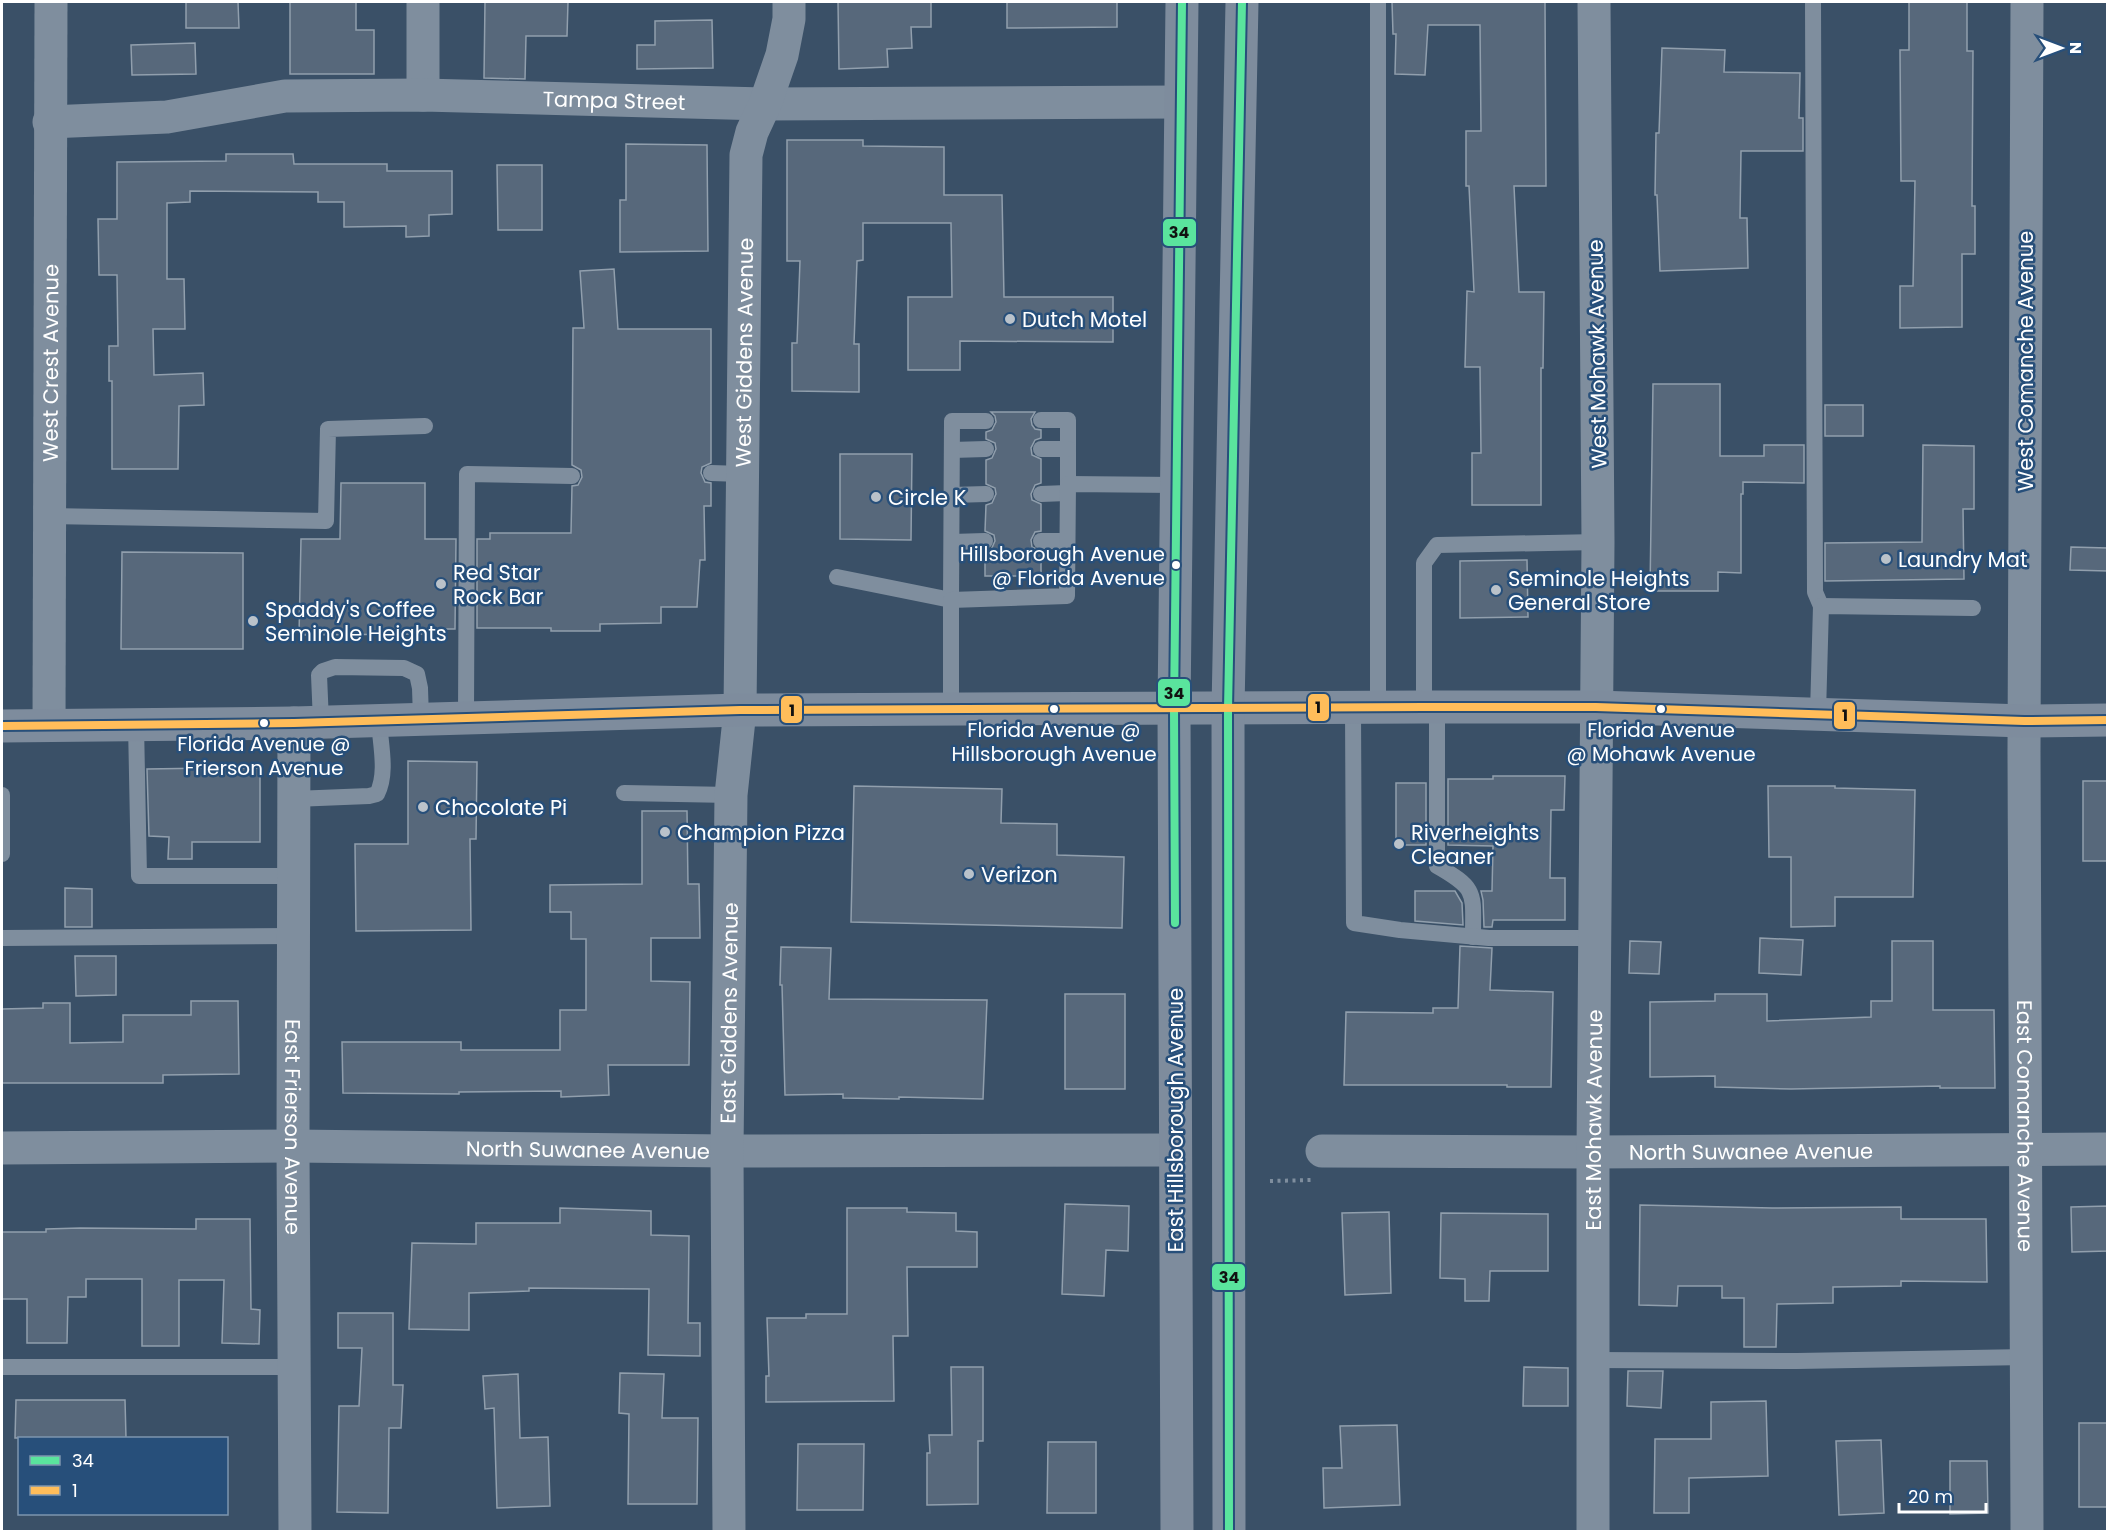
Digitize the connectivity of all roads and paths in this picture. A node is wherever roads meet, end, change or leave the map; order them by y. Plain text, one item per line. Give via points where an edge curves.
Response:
1 (51, 2) edge
2 (423, 2) edge
3 (789, 2) edge
4 (1182, 2) edge
5 (1242, 2) edge
6 (1378, 2) edge
7 (1594, 2) edge
8 (1813, 2) edge
9 (2027, 2) edge
10 (423, 95) junction
11 (1180, 102) junction
12 (765, 104) junction
13 (49, 122) junction
14 (1041, 420) dead end
15 (986, 421) dead end
16 (425, 426) dead end
17 (986, 449) dead end
18 (1041, 449) dead end
19 (1068, 449) junction
20 (952, 450) junction
21 (572, 476) dead end
22 (1176, 484) junction
23 (1068, 489) junction
24 (986, 494) dead end
25 (1041, 494) dead end
26 (952, 495) junction
27 (49, 516) junction
28 (985, 541) dead end
29 (1041, 541) dead end
30 (1067, 541) junction
31 (952, 542) junction
32 (1598, 542) junction
33 (837, 578) dead end
34 (951, 600) junction
35 (1821, 606) junction
36 (1973, 608) dead end
37 (1365, 707) junction
38 (1431, 707) junction
39 (1596, 707) junction
40 (1174, 709) junction
41 (1228, 709) junction
42 (740, 710) junction
43 (951, 710) junction
44 (1818, 713) junction
45 (466, 718) junction
46 (421, 719) junction
47 (379, 720) junction
48 (2108, 720) edge
49 (2024, 721) junction
50 (308, 723) junction
51 (136, 724) junction
52 (49, 725) junction
53 (2, 726) edge
54 (624, 793) dead end
55 (2, 795) edge
56 (731, 795) junction
57 (294, 799) junction
58 (2, 855) edge
59 (294, 876) junction
60 (293, 936) junction
61 (1473, 937) junction
62 (2, 938) edge
63 (1595, 938) junction
64 (292, 1146) junction
65 (2, 1148) edge
66 (2108, 1149) edge
67 (1175, 1150) junction
68 (2027, 1150) junction
69 (727, 1151) junction
70 (1322, 1152) dead end
71 (1593, 1152) junction
72 (2027, 1357) junction
73 (1593, 1360) junction
74 (2, 1367) edge
75 (294, 1367) junction
76 (295, 1532) edge
77 (729, 1532) edge
78 (1177, 1532) edge
79 (1229, 1532) edge
80 (1593, 1532) edge
81 (2027, 1532) edge

1 - 13 street, West Crest Avenue
2 - 10 street
3 - 12 street, West Giddens Avenue via 782,55
4 - 11 main road, East Hillsborough Avenue
5 - 41 main road
6 - 37 lane
7 - 32 street, West Mohawk Avenue
8 - 35 lane via 1815,592
9 - 49 street, West Comanche Avenue
10 - 12 street, Tampa Street
10 - 13 street, Tampa Street via 285,96 167,117
11 - 12 street, Tampa Street
11 - 22 main road, East Hillsborough Avenue
12 - 42 street, West Giddens Avenue via 746,155 727,474
13 - 27 street, West Crest Avenue
14 - 19 lane via 1068,420
15 - 20 lane via 952,421
16 - 27 lane via 328,429 326,520
17 - 20 lane
18 - 19 lane
19 - 23 lane
20 - 26 lane
21 - 45 lane via 467,474
22 - 23 lane
22 - 40 main road, East Hillsborough Avenue
23 - 25 lane
23 - 30 lane
24 - 26 lane
26 - 31 lane
27 - 52 street, West Crest Avenue
28 - 31 lane
29 - 30 lane
30 - 34 lane via 1067,596
31 - 34 lane
32 - 38 lane via 1437,545 1424,563
32 - 39 street, West Mohawk Avenue
33 - 34 lane
34 - 43 lane
35 - 36 lane
35 - 44 lane
37 - 38 main road
37 - 41 main road
37 - 61 lane via 1354,923
38 - 39 main road
38 - 61 lane via 1437,866 1467,885 1473,898
39 - 44 main road
39 - 63 street, East Mohawk Avenue
40 - 41 main road
40 - 43 main road
40 - 67 main road, East Hillsborough Avenue
41 - 79 main road
42 - 43 main road
42 - 45 main road
42 - 56 street, East Giddens Avenue
44 - 49 main road
45 - 46 main road
46 - 47 main road
46 - 50 lane via 417,674 404,668 335,667 319,675
47 - 50 main road
47 - 57 lane via 382,773 377,794
48 - 49 main road
49 - 68 street, East Comanche Avenue
50 - 51 main road
50 - 57 street, East Frierson Avenue
51 - 52 main road
51 - 59 lane via 139,876
52 - 53 main road
54 - 56 lane
55 - 58 lane
56 - 69 street, East Giddens Avenue
57 - 59 street, East Frierson Avenue
59 - 60 street, East Frierson Avenue
60 - 62 lane
60 - 64 street, East Frierson Avenue
61 - 63 lane
63 - 71 street, East Mohawk Avenue
64 - 65 street, North Suwanee Avenue
64 - 69 street, North Suwanee Avenue
64 - 75 street, East Frierson Avenue
66 - 68 street, North Suwanee Avenue
67 - 69 street, North Suwanee Avenue
67 - 78 main road, East Hillsborough Avenue
68 - 71 street, North Suwanee Avenue
68 - 72 street, East Comanche Avenue
69 - 77 street, East Giddens Avenue
70 - 71 street, North Suwanee Avenue
71 - 73 street, East Mohawk Avenue
72 - 73 lane via 1797,1362
72 - 81 street, East Comanche Avenue
73 - 80 street, East Mohawk Avenue
74 - 75 lane
75 - 76 street, East Frierson Avenue

